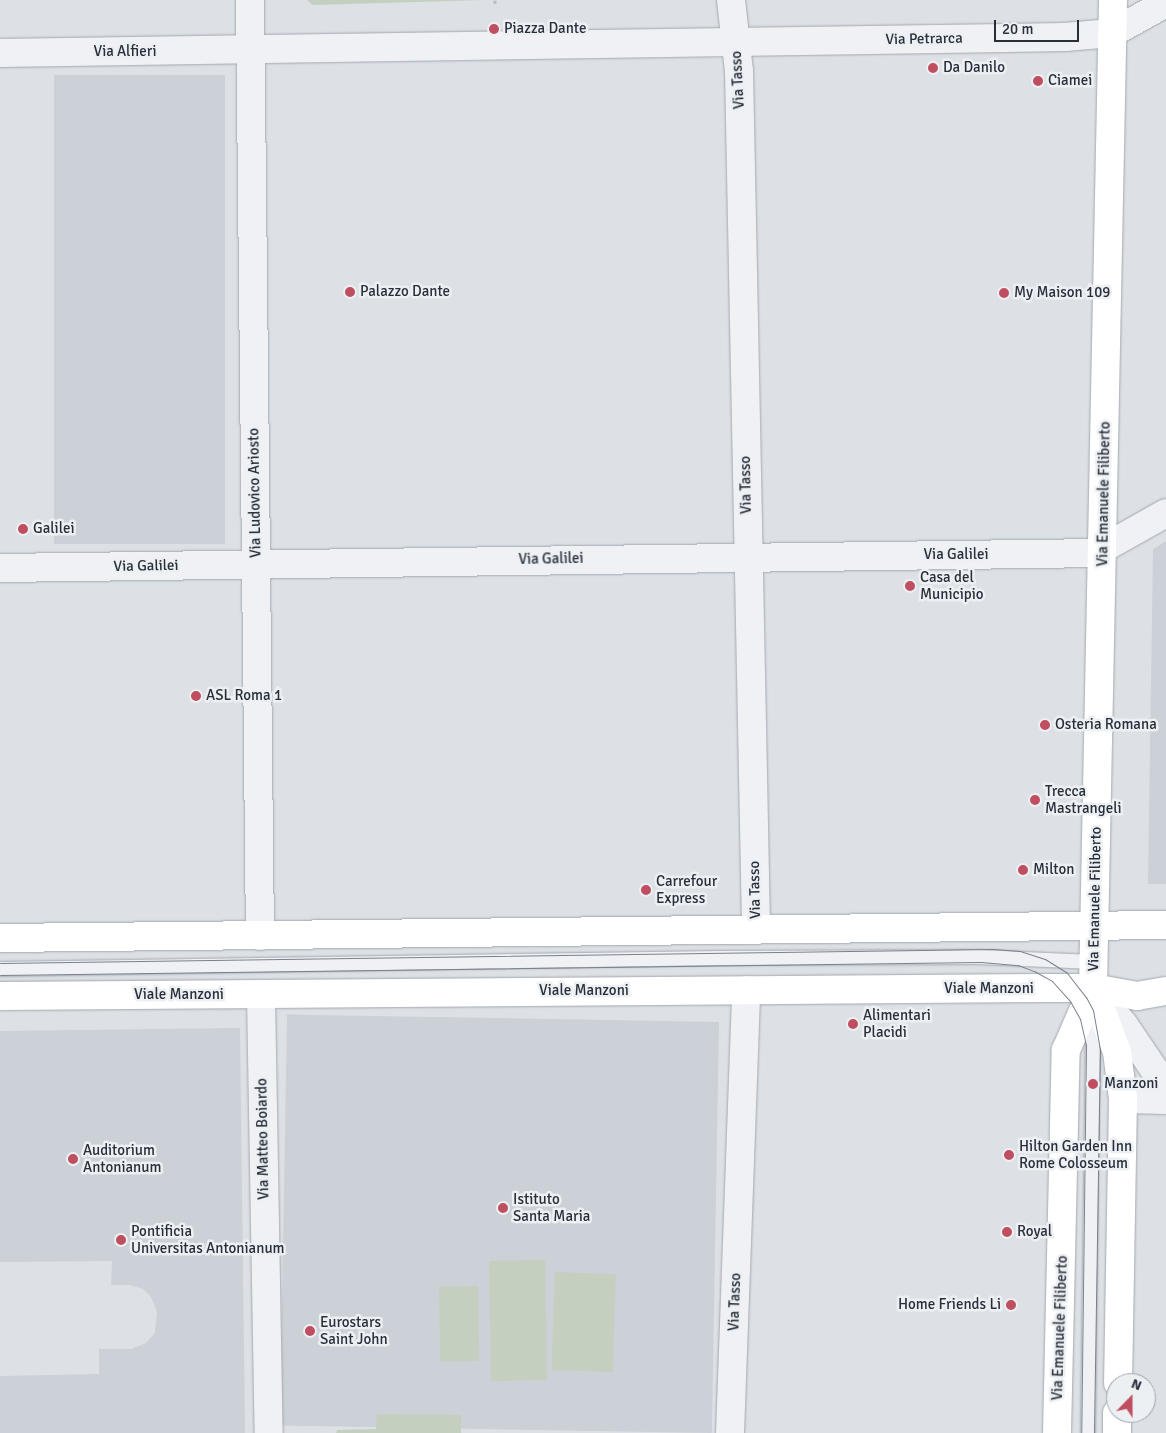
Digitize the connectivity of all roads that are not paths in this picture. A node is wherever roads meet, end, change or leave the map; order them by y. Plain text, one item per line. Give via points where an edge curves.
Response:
1 (250, 0) edge
2 (731, 0) edge
3 (1113, 0) edge
4 (1166, 3) edge
5 (1112, 33) junction
6 (735, 42) junction
7 (251, 50) junction
8 (0, 53) edge
9 (1166, 513) edge
10 (1102, 551) junction
11 (748, 557) junction
12 (256, 564) junction
13 (0, 568) edge
14 (1095, 924) junction
15 (1166, 924) edge
16 (756, 928) junction
17 (260, 936) junction
18 (0, 938) edge
19 (0, 969) edge
20 (1094, 975) junction
21 (746, 990) junction
22 (1166, 991) edge
23 (0, 996) edge
24 (261, 996) junction
25 (1166, 1087) edge
26 (1124, 1100) junction
27 (1166, 1100) edge
28 (1118, 1373) edge
29 (268, 1433) edge
30 (730, 1433) edge
31 (1057, 1433) edge
32 (1088, 1433) edge

1 - 7 street
2 - 6 street
3 - 5 main road, Via Emanuele Filiberto
4 - 5 street
5 - 6 street, Via Petrarca
5 - 10 main road, Via Emanuele Filiberto
6 - 7 street
6 - 11 street, Via Tasso via 739,71
7 - 8 street, Via Alfieri
7 - 12 street, Via Ludovico Ariosto
9 - 10 street
10 - 11 street, Via Galilei
10 - 14 main road, Via Emanuele Filiberto
11 - 12 street, Via Galilei
11 - 16 street, Via Tasso
12 - 13 street, Via Galilei
12 - 17 street, Via Ludovico Ariosto
14 - 15 main road
14 - 16 main road
14 - 20 main road, Via Emanuele Filiberto
16 - 17 main road
17 - 18 main road
19 - 20 lane, Viale Manzoni via 978,957
20 - 21 main road, Viale Manzoni
20 - 22 main road, Viale Manzoni via 1137,996
20 - 25 street
20 - 26 main road, Via Emanuele Filiberto via 1118,1052
20 - 31 main road, Via Emanuele Filiberto via 1066,1050
20 - 32 lane, Via Emanuele Filiberto
21 - 24 main road, Viale Manzoni
21 - 30 street, Via Tasso
23 - 24 main road, Viale Manzoni
24 - 29 street, Via Matteo Boiardo
26 - 27 street
26 - 28 main road, Via Emanuele Filiberto

